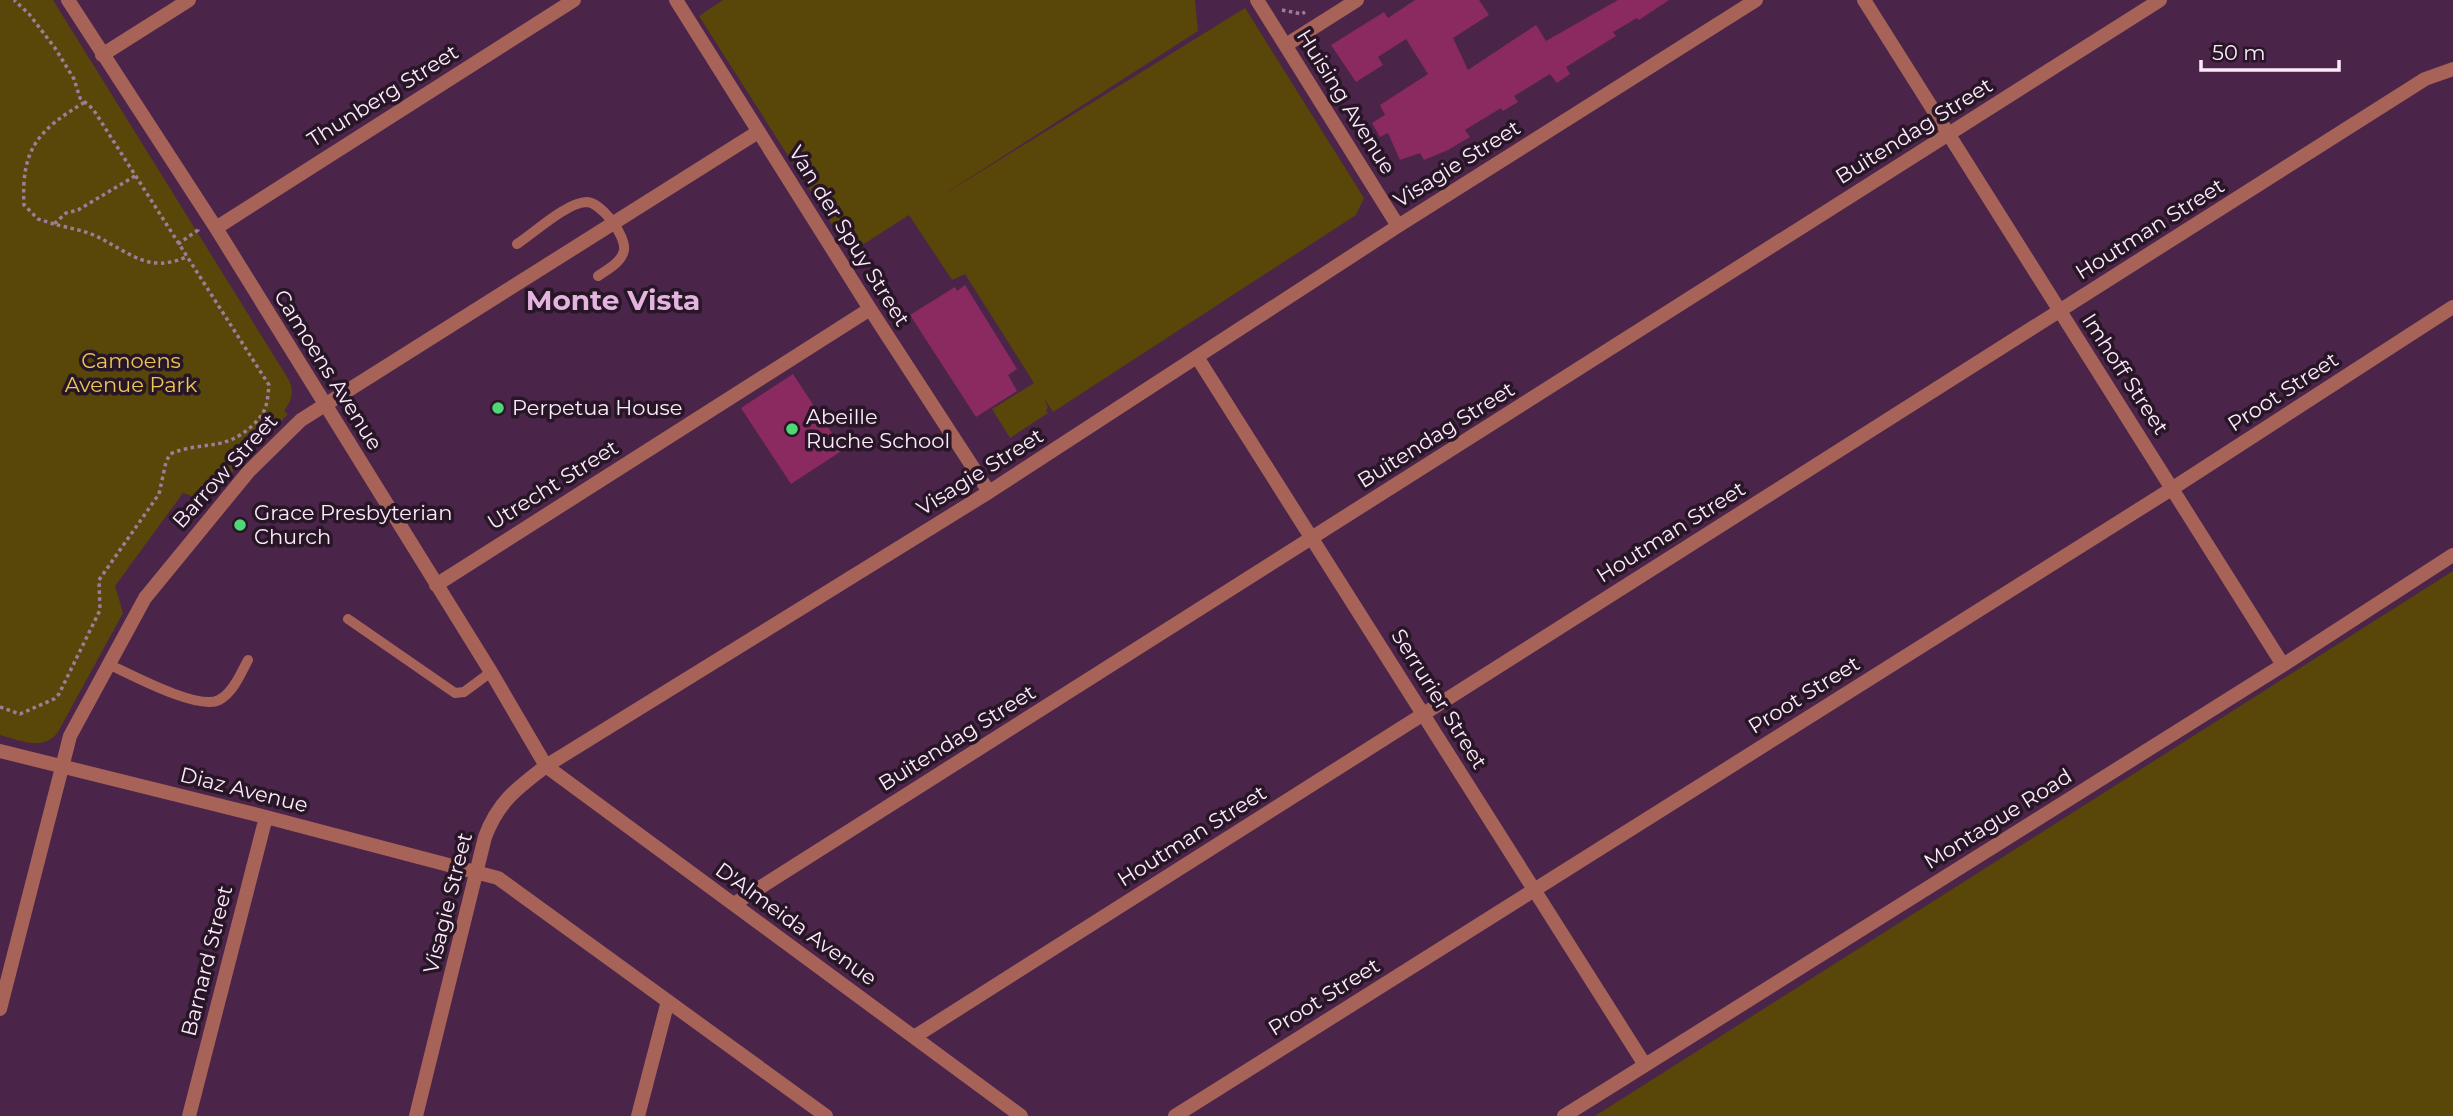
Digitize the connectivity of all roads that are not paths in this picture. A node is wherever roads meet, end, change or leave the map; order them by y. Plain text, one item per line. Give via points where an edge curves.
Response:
1 (68, 0) edge
2 (189, 0) edge
3 (574, 0) edge
4 (676, 0) edge
5 (1257, 0) edge
6 (1357, 0) edge
7 (1756, 0) edge
8 (1864, 0) edge
9 (2160, 0) edge
10 (1286, 45) junction
11 (102, 55) junction
12 (2453, 69) edge
13 (758, 132) junction
14 (1948, 134) junction
15 (614, 224) junction
16 (1398, 226) junction
17 (216, 228) junction
18 (517, 244) dead end
19 (598, 276) dead end
20 (2453, 307) edge
21 (870, 309) junction
22 (2060, 311) junction
23 (1197, 356) junction
24 (326, 405) junction
25 (2173, 488) junction
26 (989, 492) junction
27 (1312, 538) junction
28 (2453, 555) edge
29 (436, 585) junction
30 (348, 619) dead end
31 (248, 660) dead end
32 (108, 664) junction
33 (2283, 665) junction
34 (491, 672) junction
35 (1423, 714) junction
36 (0, 751) edge
37 (63, 766) junction
38 (546, 766) junction
39 (266, 817) junction
40 (477, 871) junction
41 (1534, 889) junction
42 (734, 904) junction
43 (668, 1001) junction
44 (0, 1009) edge
45 (914, 1037) junction
46 (1645, 1065) junction
47 (189, 1116) edge
48 (416, 1116) edge
49 (638, 1116) edge
50 (827, 1116) edge
51 (1021, 1116) edge
52 (1175, 1116) edge
53 (1564, 1116) edge

1 - 11 street, Camoens Avenue
2 - 11 street
3 - 17 street, Thunberg Street
4 - 13 street, Van der Spuy Street
5 - 10 street, Huising Avenue
6 - 10 street
7 - 16 street, Visagie Street
8 - 14 street, Imhoff Street
9 - 14 street, Buitendag Street
10 - 16 street, Huising Avenue
11 - 17 street, Camoens Avenue
12 - 22 street, Houtman Street via 2426,79
13 - 15 street, Barrow Street
13 - 21 street, Van der Spuy Street
14 - 22 street, Imhoff Street
14 - 27 street, Buitendag Street
15 - 18 lane via 593,203 573,204
15 - 19 lane via 624,251
15 - 24 street, Barrow Street
16 - 23 street, Visagie Street
17 - 24 street, Camoens Avenue
20 - 25 street, Proot Street
21 - 26 street, Van der Spuy Street
21 - 29 street, Utrecht Street
22 - 25 street, Imhoff Street
22 - 35 street, Houtman Street
23 - 26 street, Visagie Street
23 - 27 street, Serrurier Street
24 - 29 street, Camoens Avenue
24 - 32 street, Barrow Street via 301,420 240,481 145,598
25 - 33 street, Imhoff Street
25 - 41 street, Proot Street
26 - 38 street, Visagie Street
27 - 35 street, Serrurier Street
27 - 42 street, Buitendag Street
28 - 33 street, Montague Road
29 - 34 street, Camoens Avenue
30 - 34 lane via 455,693 464,692
31 - 32 lane via 227,694 208,702
32 - 37 street, Barrow Street via 70,736
33 - 46 street, Montague Road
34 - 38 street, Camoens Avenue
35 - 41 street, Serrurier Street
35 - 45 street, Houtman Street
36 - 37 street, Diaz Avenue
37 - 39 street, Diaz Avenue
37 - 44 street, Barrow Street
38 - 40 street, Visagie Street via 513,790 501,806 485,837
38 - 42 street, D'Almeida Avenue
39 - 40 street, Diaz Avenue
39 - 47 street, Barnard Street
40 - 43 street via 498,878
40 - 48 street, Visagie Street
41 - 46 street, Serrurier Street
41 - 52 street, Proot Street
42 - 45 street, D'Almeida Avenue
43 - 49 street
43 - 50 street
45 - 51 street, D'Almeida Avenue
46 - 53 street, Montague Road

